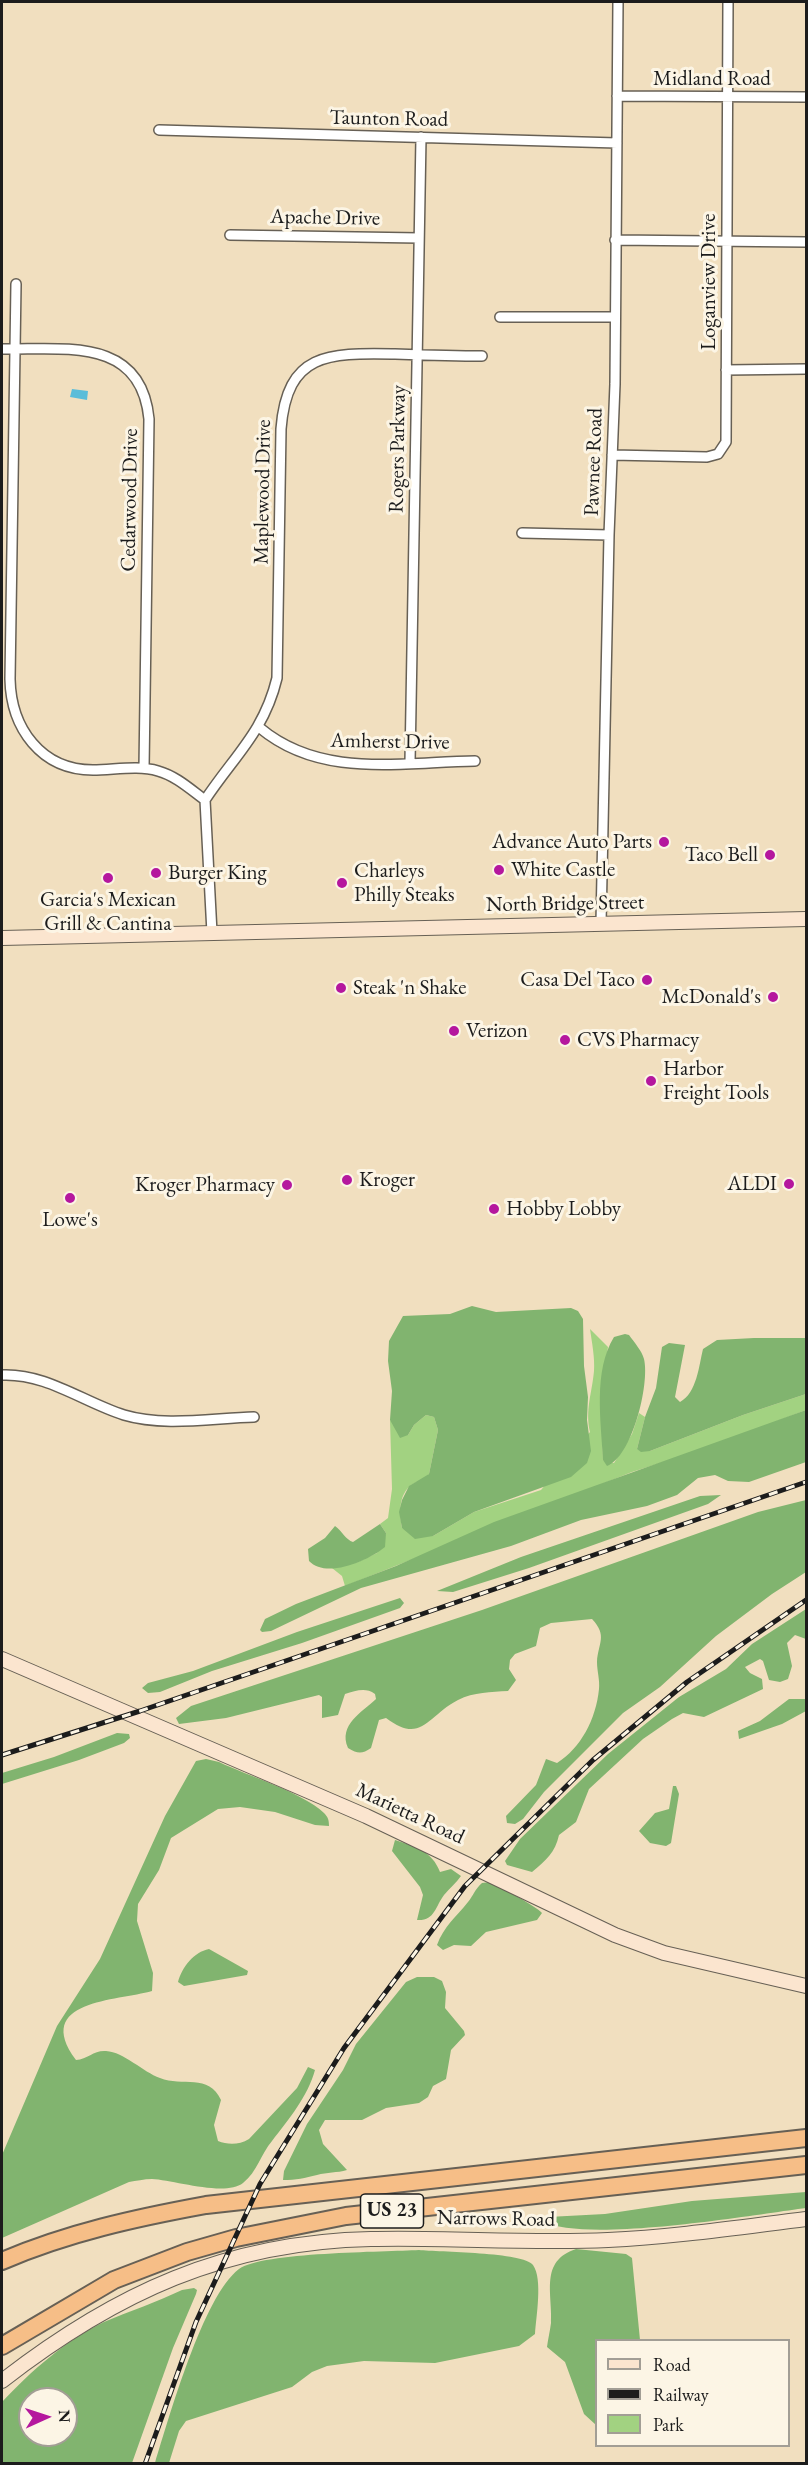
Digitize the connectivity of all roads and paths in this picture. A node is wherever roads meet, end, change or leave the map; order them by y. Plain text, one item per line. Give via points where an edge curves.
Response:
1 (618, 2) edge
2 (728, 2) edge
3 (617, 96) junction
4 (728, 96) junction
5 (807, 97) edge
6 (159, 130) dead end
7 (420, 137) junction
8 (617, 143) junction
9 (230, 235) dead end
10 (419, 238) junction
11 (615, 240) junction
12 (727, 241) junction
13 (807, 242) edge
14 (16, 284) dead end
15 (500, 316) dead end
16 (615, 317) junction
17 (2, 349) edge
18 (15, 349) junction
19 (417, 355) junction
20 (482, 356) dead end
21 (726, 369) junction
22 (807, 369) edge
23 (612, 455) junction
24 (522, 533) dead end
25 (609, 535) junction
26 (260, 728) junction
27 (475, 761) dead end
28 (410, 762) junction
29 (144, 768) junction
30 (205, 800) junction
31 (807, 919) edge
32 (601, 923) junction
33 (212, 933) junction
34 (2, 938) edge
35 (2, 1375) edge
36 (254, 1417) dead end
37 (2, 1659) edge
38 (807, 1986) edge
39 (807, 2138) edge
40 (807, 2165) edge
41 (807, 2219) edge
42 (2, 2261) edge
43 (2, 2346) edge
44 (2, 2381) edge

1 - 3 street, Pawnee Road
2 - 4 street, Loganview Drive
3 - 4 street, Midland Road
3 - 8 street, Pawnee Road
4 - 5 street, Midland Road
4 - 12 street, Loganview Drive
6 - 7 street, Taunton Road
7 - 8 street, Taunton Road
7 - 10 street, Rogers Parkway
8 - 11 street, Pawnee Road
9 - 10 street, Apache Drive
10 - 19 street, Rogers Parkway
11 - 12 street
11 - 16 street, Pawnee Road
12 - 13 street
12 - 21 street, Loganview Drive
14 - 18 street
15 - 16 street
16 - 23 street, Pawnee Road
17 - 18 street, Cedarwood Drive
18 - 29 street via 10,679 13,706 21,729 51,761 77,769
18 - 29 street, Cedarwood Drive via 101,353 129,370 145,397 149,419
19 - 20 street, Maplewood Drive
19 - 26 street, Maplewood Drive via 324,357 296,378 285,399 281,429 279,660 273,697
19 - 28 street, Rogers Parkway
21 - 22 street
21 - 23 street, Loganview Drive via 726,442 718,454
23 - 25 street, Pawnee Road
24 - 25 street
25 - 32 street, Pawnee Road
26 - 28 street, Amherst Drive via 284,746 314,758 358,764
26 - 30 street
27 - 28 street, Amherst Drive
29 - 30 street via 171,776
30 - 33 street
31 - 32 street, North Bridge Street
32 - 33 street, North Bridge Street
33 - 34 street, North Bridge Street
35 - 36 street via 33,1377 137,1418
37 - 38 street, Marietta Road via 366,1816 615,1935 664,1953
39 - 42 highway, US 23 via 206,2205 74,2234
40 - 43 highway, US 23 via 284,2226 187,2252 114,2280
41 - 44 street, Narrows Road via 608,2240 372,2239 276,2248 192,2271 142,2290 87,2320

